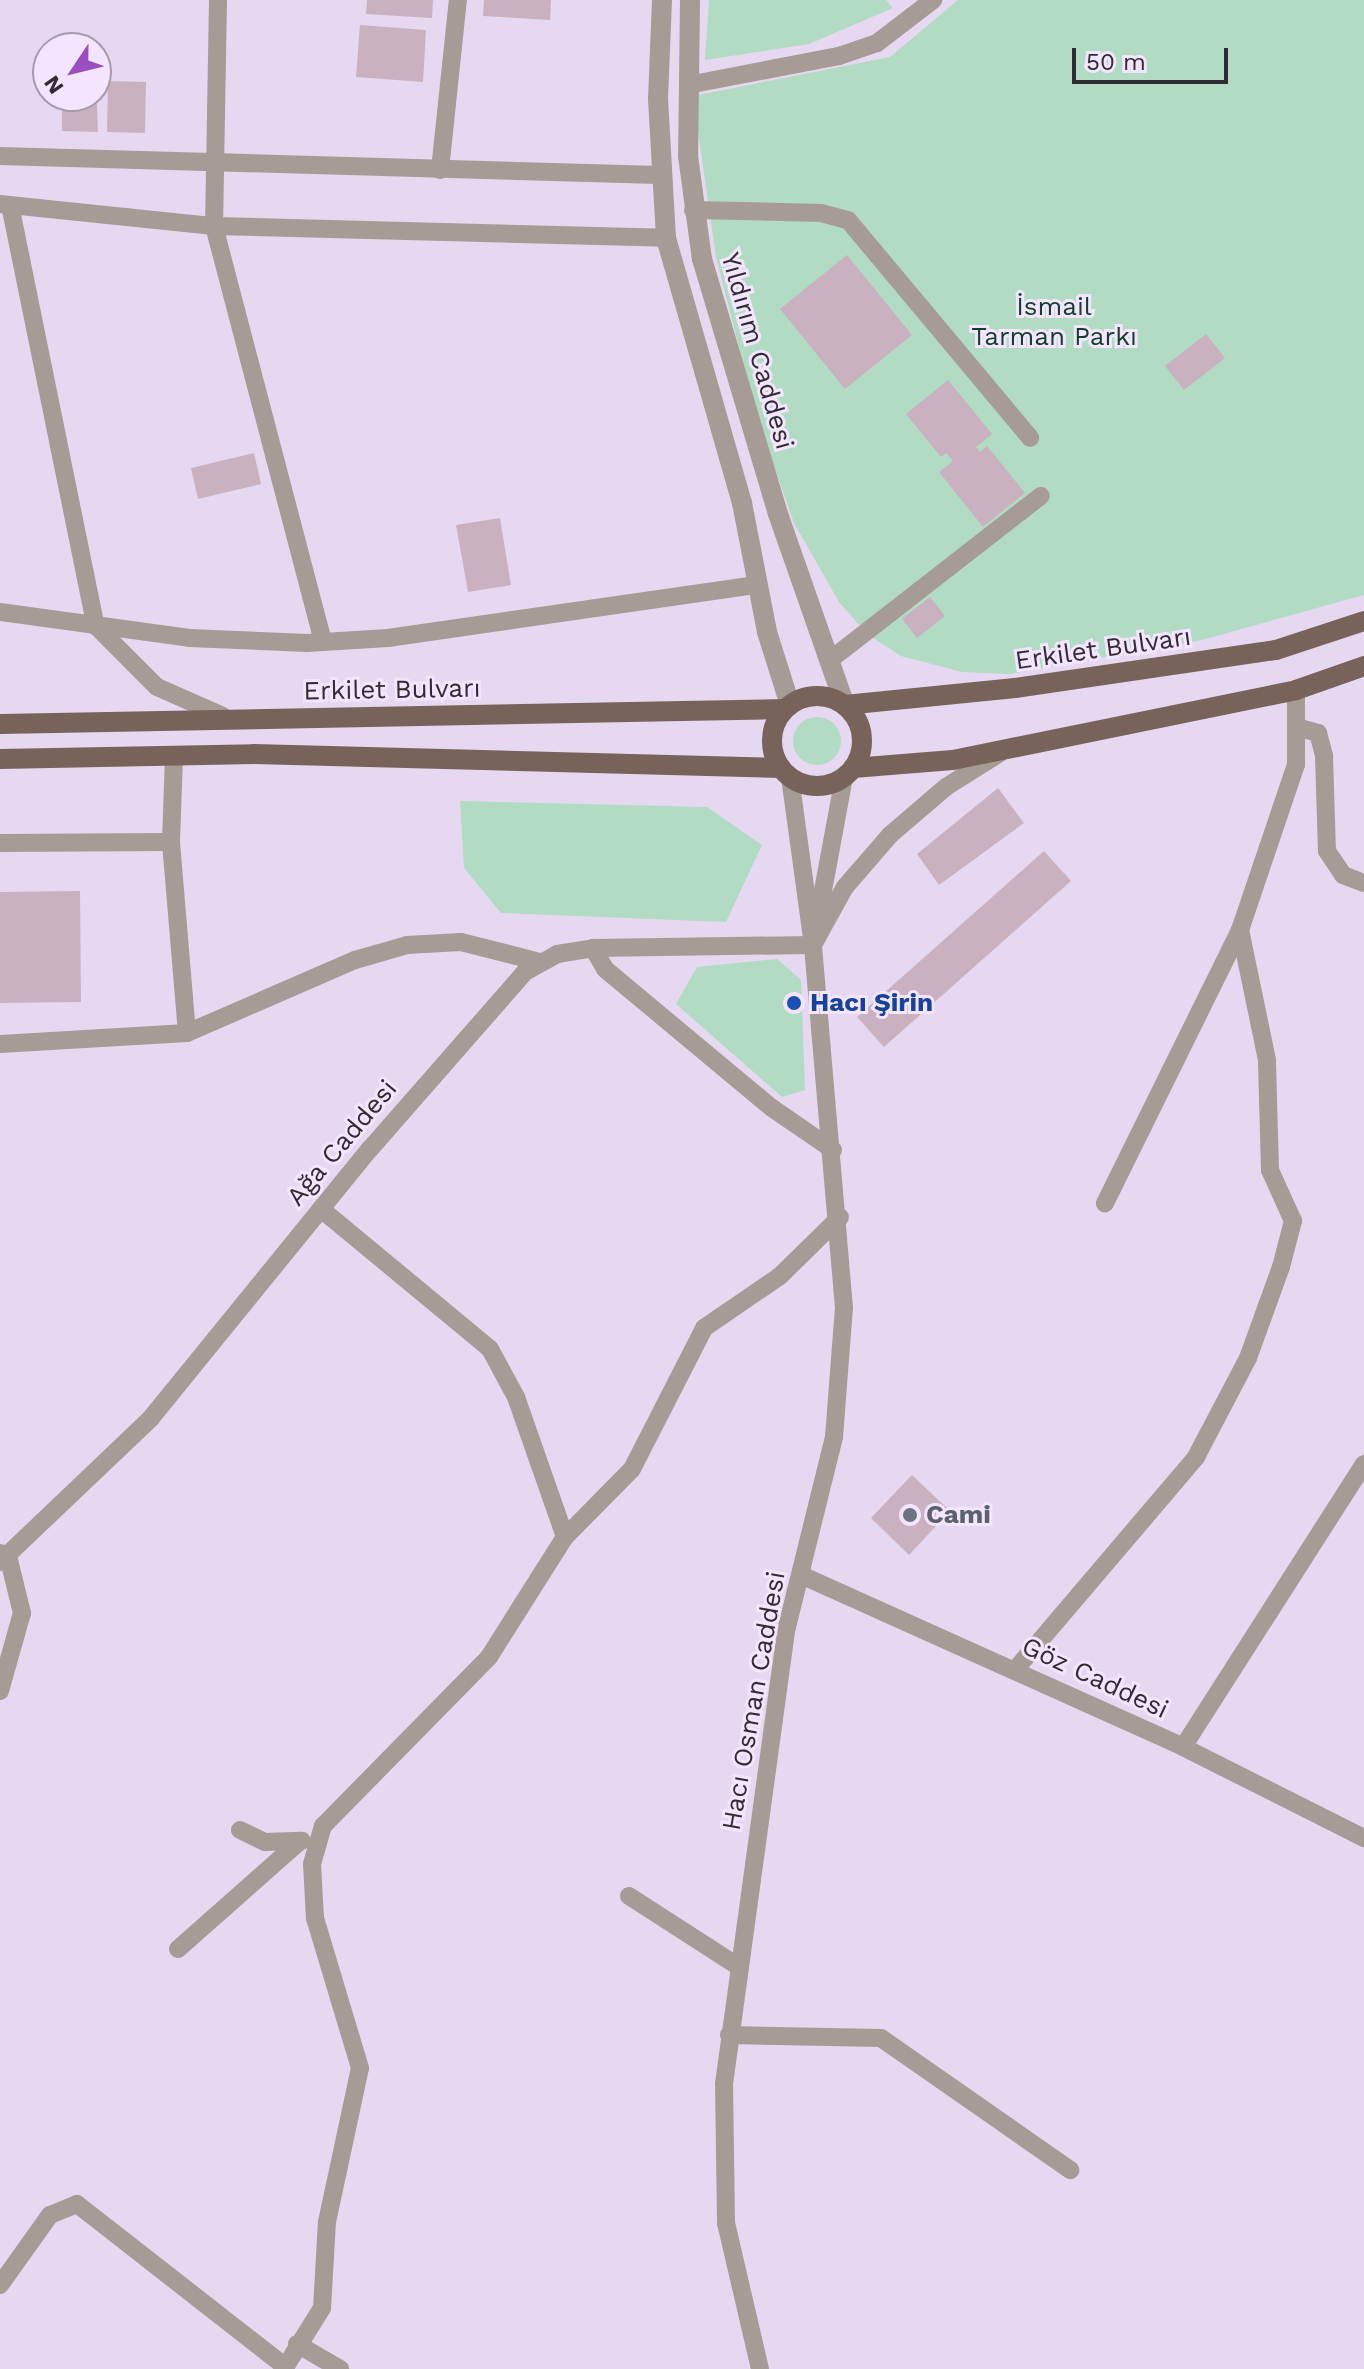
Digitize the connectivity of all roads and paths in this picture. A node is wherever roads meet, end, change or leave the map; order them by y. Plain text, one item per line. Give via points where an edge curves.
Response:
1 (218, 0) edge
2 (458, 0) edge
3 (662, 0) edge
4 (690, 0) edge
5 (933, 0) edge
6 (688, 85) junction
7 (0, 156) edge
8 (217, 166) junction
9 (440, 170) junction
10 (659, 175) junction
11 (5, 205) edge
12 (693, 210) junction
13 (214, 226) junction
14 (666, 238) junction
15 (1030, 438) dead end
16 (1041, 496) dead end
17 (758, 585) junction
18 (0, 612) edge
19 (1364, 621) edge
20 (96, 626) junction
21 (323, 642) junction
22 (830, 660) junction
23 (1364, 666) edge
24 (1296, 690) junction
25 (845, 705) junction
26 (788, 707) junction
27 (236, 719) junction
28 (0, 724) edge
29 (1296, 727) junction
30 (1008, 749) junction
31 (174, 756) junction
32 (0, 759) edge
33 (786, 773) junction
34 (849, 773) junction
35 (171, 842) junction
36 (0, 843) edge
37 (1364, 883) edge
38 (1240, 930) junction
39 (813, 945) junction
40 (593, 948) junction
41 (540, 962) junction
42 (187, 1033) junction
43 (0, 1044) edge
44 (833, 1150) junction
45 (1105, 1203) dead end
46 (321, 1209) junction
47 (840, 1217) junction
48 (1364, 1464) edge
49 (565, 1537) junction
50 (3, 1557) edge
51 (801, 1575) junction
52 (1015, 1670) junction
53 (0, 1691) edge
54 (1183, 1747) junction
55 (240, 1830) dead end
56 (1361, 1832) edge
57 (309, 1840) junction
58 (629, 1896) dead end
59 (178, 1949) dead end
60 (739, 1967) junction
61 (729, 2035) junction
62 (1070, 2170) dead end
63 (0, 2285) edge
64 (297, 2344) junction
65 (285, 2368) edge
66 (340, 2369) edge
67 (760, 2369) edge

1 - 8 street
2 - 9 street
3 - 10 street
4 - 6 street, Yıldırım Caddesi
5 - 6 street via 877,43 839,56
6 - 12 street, Yıldırım Caddesi
7 - 8 street
8 - 9 street
8 - 13 street
9 - 10 street
10 - 14 street
11 - 13 street
11 - 20 street
12 - 15 street via 821,213 848,220
12 - 22 street, Yıldırım Caddesi via 711,293
13 - 14 street
13 - 21 street
14 - 17 street via 742,503
16 - 22 street
17 - 21 street
17 - 26 street
18 - 20 street
19 - 25 main road, Erkilet Bulvarı via 1276,650 1015,688
20 - 21 street via 227,641
20 - 27 street via 157,687
22 - 25 street, Yıldırım Caddesi
23 - 24 main road
24 - 29 street
24 - 30 main road
25 - 26 main road via 821,695
25 - 34 main road via 863,738
26 - 27 main road, Erkilet Bulvarı
26 - 33 main road via 773,731
27 - 28 main road, Erkilet Bulvarı
29 - 37 street via 1318,733 1324,756 1327,851 1343,875
29 - 38 street via 1296,765
30 - 34 main road
30 - 39 street via 946,787 890,835 845,887
31 - 32 main road
31 - 33 main road
31 - 35 street
33 - 34 main road via 814,787
33 - 39 street
34 - 39 street
35 - 36 street
35 - 42 street
38 - 45 street
38 - 52 street via 1267,1060 1270,1170 1293,1221 1281,1267 1213,1431
39 - 40 street, Ağa Caddesi
39 - 44 street, Hacı Osman Caddesi
40 - 41 street, Ağa Caddesi
40 - 44 street via 605,969 772,1108
41 - 42 street via 461,942 407,945 355,960
41 - 46 street, Ağa Caddesi via 513,984
42 - 43 street
44 - 47 street, Hacı Osman Caddesi
46 - 49 street via 490,1349 516,1397
46 - 50 street, Ağa Caddesi via 151,1418
47 - 49 street via 780,1276 704,1328 632,1469
47 - 51 street, Hacı Osman Caddesi via 840,1395
48 - 54 street
49 - 57 street via 489,1657
50 - 53 street via 22,1613
51 - 52 street, Göz Caddesi
51 - 60 street, Hacı Osman Caddesi via 787,1627
52 - 54 street, Göz Caddesi
54 - 56 street, Göz Caddesi
55 - 57 street via 265,1842
57 - 59 street
57 - 64 street via 315,1918 360,2068 327,2222 322,2308
58 - 60 street
60 - 61 street, Hacı Osman Caddesi
61 - 62 street via 881,2038
61 - 67 street, Hacı Osman Caddesi via 721,2133 726,2223
63 - 65 street via 50,2215 77,2204
64 - 65 street
64 - 66 street

